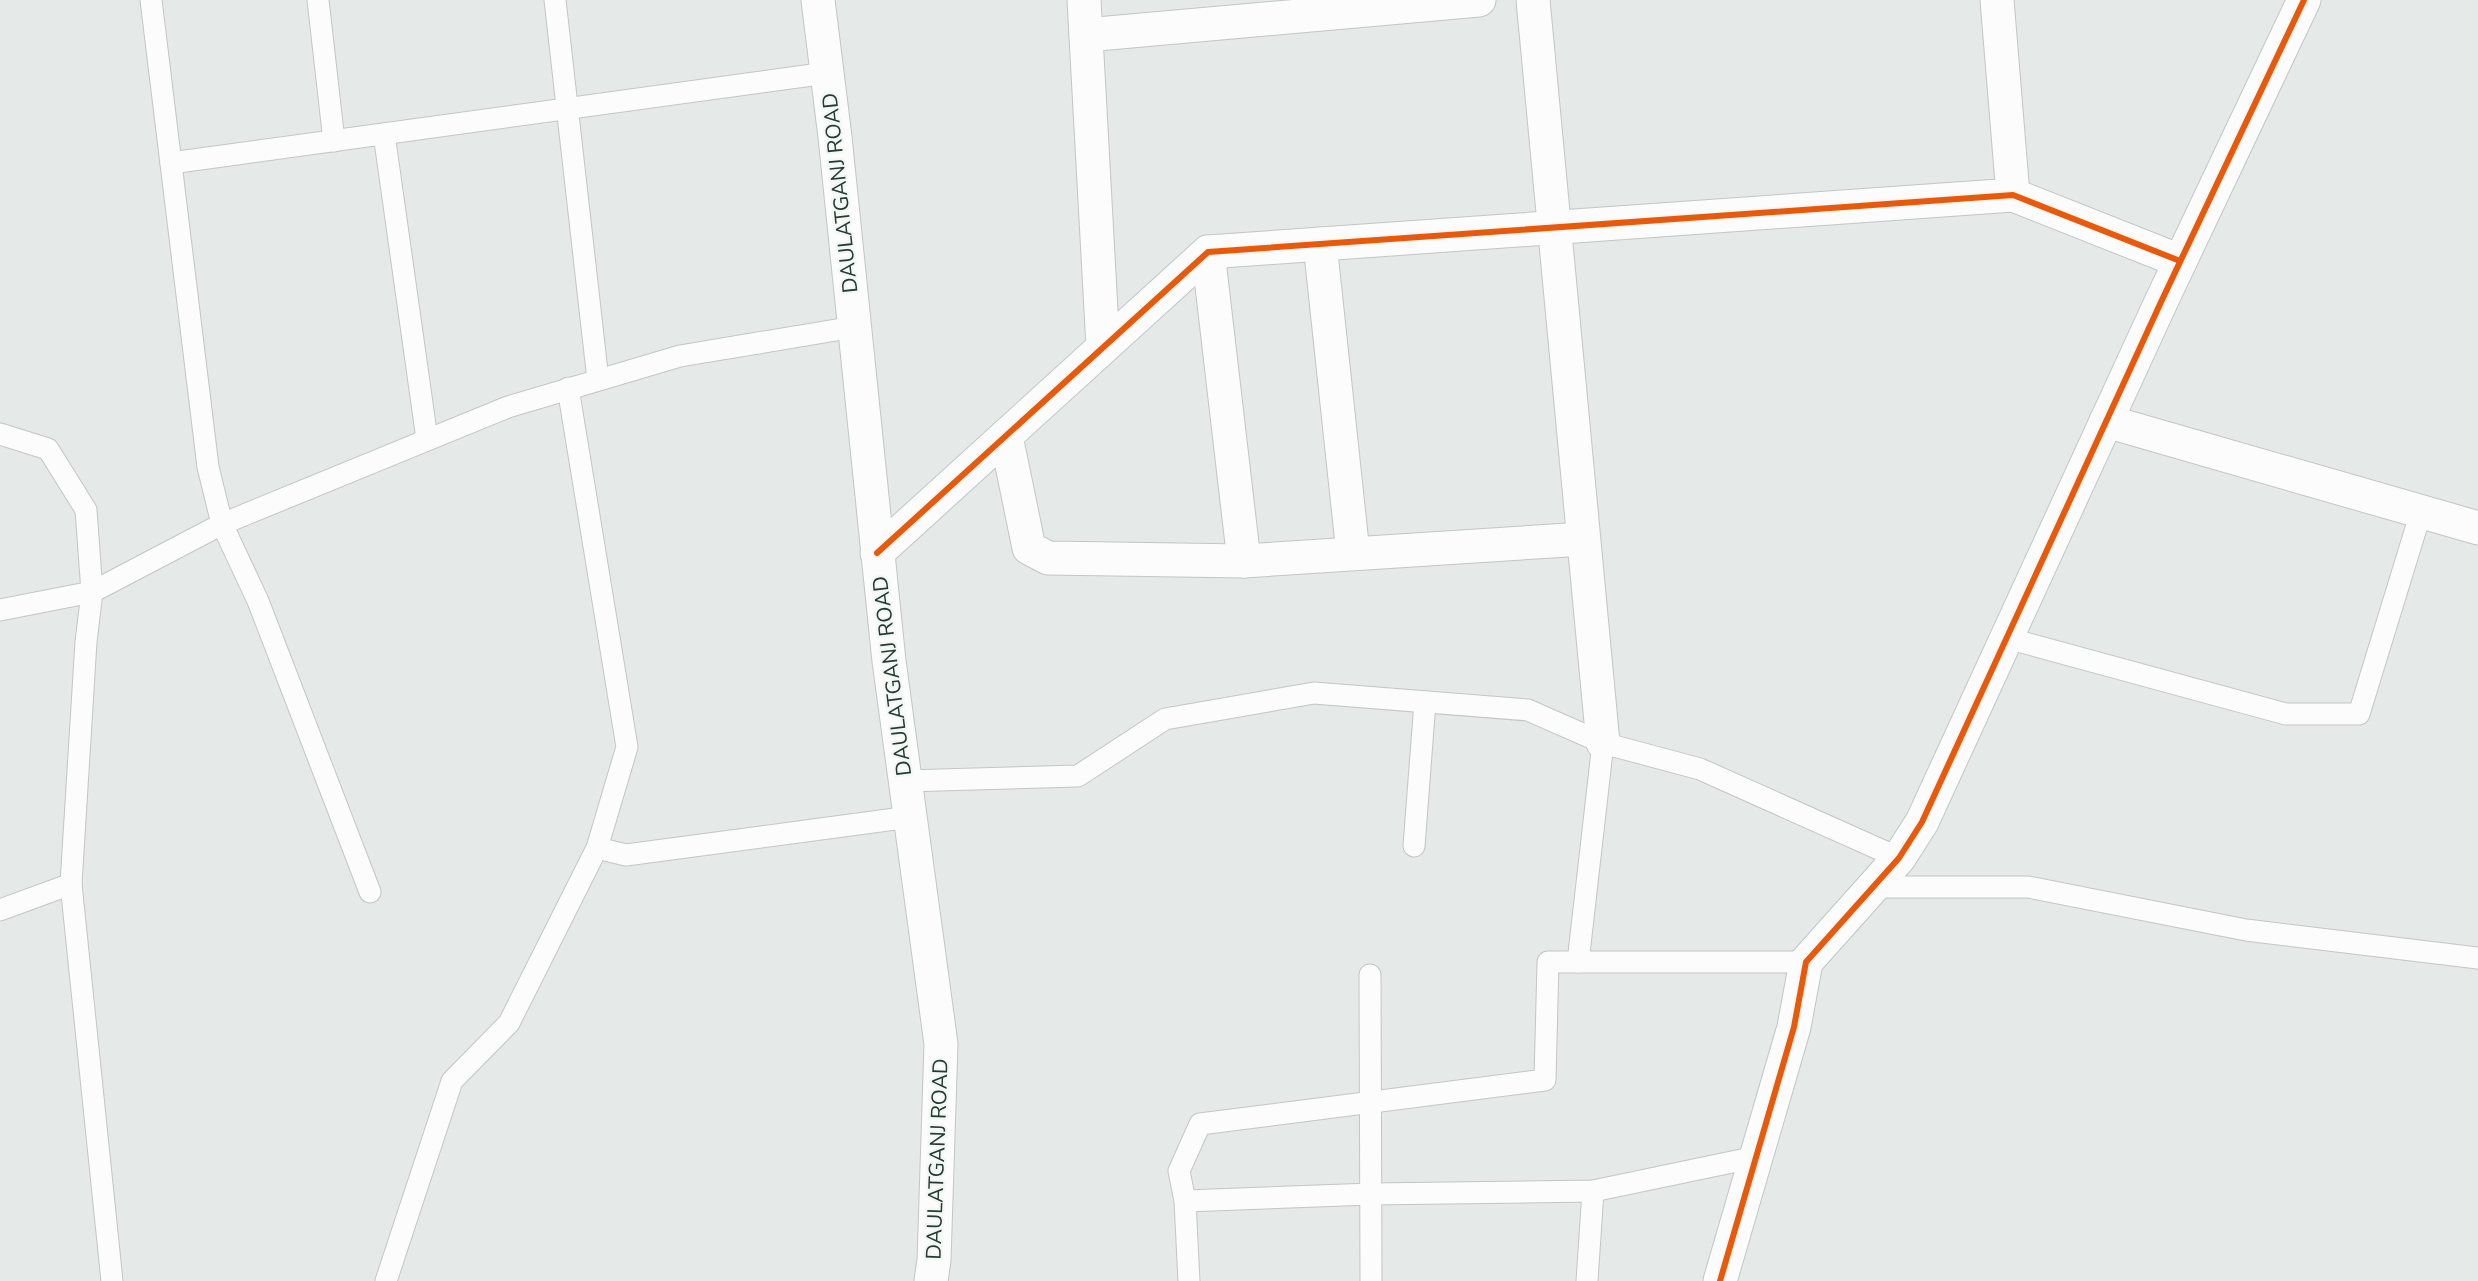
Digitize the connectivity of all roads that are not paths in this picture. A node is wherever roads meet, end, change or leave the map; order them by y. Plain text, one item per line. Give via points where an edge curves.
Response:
1 (151, 0) edge
2 (318, 0) edge
3 (555, 0) edge
4 (818, 0) edge
5 (1084, 0) edge
6 (1479, 0) edge
7 (1533, 0) edge
8 (1997, 0) edge
9 (2304, 0) edge
10 (1086, 35) junction
11 (827, 73) junction
12 (567, 109) junction
13 (384, 134) junction
14 (334, 141) junction
15 (171, 164) junction
16 (2013, 195) junction
17 (1553, 228) junction
18 (1320, 244) junction
19 (1208, 252) junction
20 (2180, 261) junction
21 (855, 327) junction
22 (1103, 347) junction
23 (598, 380) junction
24 (568, 388) junction
25 (2106, 421) junction
26 (0, 434) edge
27 (1006, 436) junction
28 (427, 440) junction
29 (2421, 512) junction
30 (222, 524) junction
31 (2478, 528) edge
32 (1583, 538) junction
33 (878, 553) junction
34 (1353, 553) junction
35 (1244, 561) junction
36 (92, 592) junction
37 (0, 610) edge
38 (2007, 638) junction
39 (1425, 702) junction
40 (1603, 743) junction
41 (905, 781) junction
42 (910, 817) junction
43 (1414, 846) dead end
44 (597, 848) junction
45 (1899, 858) junction
46 (71, 884) junction
47 (1874, 887) junction
48 (370, 892) dead end
49 (0, 909) edge
50 (2478, 957) edge
51 (1578, 962) junction
52 (1806, 962) junction
53 (1370, 975) dead end
54 (1370, 1102) junction
55 (1756, 1157) junction
56 (1593, 1191) junction
57 (1371, 1194) junction
58 (1185, 1202) junction
59 (112, 1281) edge
60 (386, 1281) edge
61 (931, 1281) edge
62 (1189, 1281) edge
63 (1371, 1281) edge
64 (1587, 1281) edge
65 (1720, 1281) edge

1 - 15 lane
2 - 14 lane
3 - 12 lane
4 - 11 street, DAULATGANJ ROAD
5 - 10 street
6 - 10 street
7 - 17 street
8 - 16 street
9 - 20 street
10 - 22 street
11 - 12 lane
11 - 21 street, DAULATGANJ ROAD
12 - 13 lane
12 - 23 lane
13 - 14 lane
13 - 28 lane
14 - 15 lane
15 - 30 lane via 208,467
16 - 17 street
16 - 20 street
17 - 18 street
17 - 32 street
18 - 19 street
18 - 34 street
19 - 22 street
19 - 35 street
20 - 25 street
21 - 23 lane via 680,356
21 - 33 street, DAULATGANJ ROAD
22 - 27 street
23 - 24 lane
24 - 28 lane
24 - 44 lane via 627,747
25 - 29 street
25 - 38 street
26 - 36 lane via 48,449 86,510
27 - 33 street
27 - 35 street via 1029,548 1048,558
28 - 30 lane
29 - 31 street
29 - 38 lane via 2359,714 2286,714
30 - 36 lane
30 - 48 lane via 258,601
32 - 34 street
32 - 40 street
33 - 41 street, DAULATGANJ ROAD
34 - 35 street
36 - 37 lane
36 - 46 lane
38 - 45 street via 1922,822
39 - 40 lane via 1528,710
39 - 41 lane via 1314,693 1165,719 1078,776
39 - 43 lane
40 - 45 lane via 1700,769
40 - 51 lane
41 - 42 street, DAULATGANJ ROAD
42 - 44 lane via 626,855
42 - 61 street, DAULATGANJ ROAD via 941,1044
44 - 60 lane via 509,1023 452,1081
45 - 47 street
46 - 49 lane
46 - 59 lane
47 - 50 lane via 2028,887 2246,930
47 - 52 street
51 - 52 lane
51 - 54 lane via 1548,962 1545,1080
52 - 55 street via 1794,1027
53 - 54 lane
54 - 57 lane
54 - 58 lane via 1200,1124 1179,1171
55 - 56 lane
55 - 65 street
56 - 57 lane
56 - 64 lane
57 - 58 lane
57 - 63 lane
58 - 62 lane

